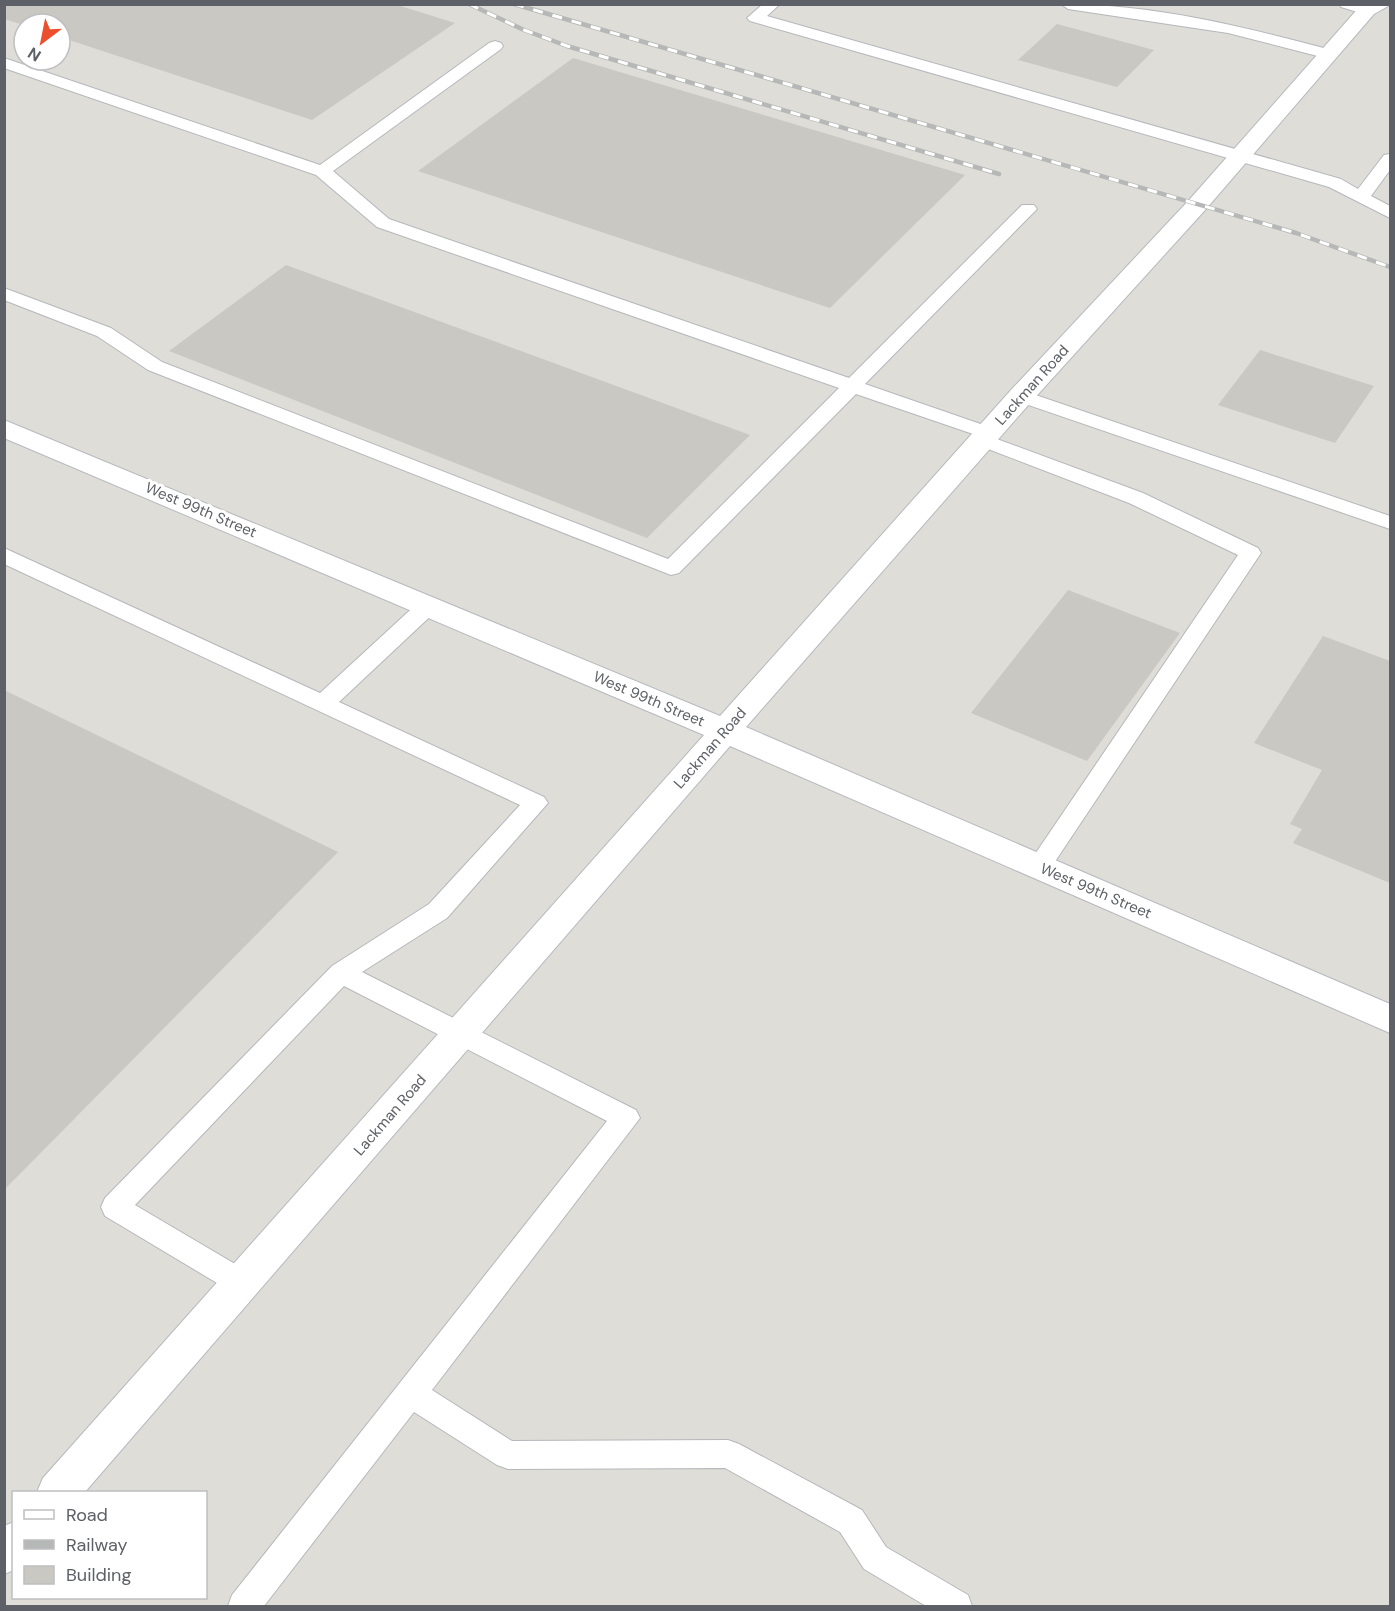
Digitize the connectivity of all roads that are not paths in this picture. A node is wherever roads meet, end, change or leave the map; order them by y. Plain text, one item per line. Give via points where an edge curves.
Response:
1 (773, 4) edge
2 (1068, 4) edge
3 (1365, 6) edge
4 (495, 46) dead end
5 (1329, 54) junction
6 (4, 63) edge
7 (1240, 156) junction
8 (1390, 159) edge
9 (322, 171) junction
10 (1360, 197) junction
11 (1028, 210) dead end
12 (1390, 213) edge
13 (4, 293) edge
14 (852, 386) junction
15 (1021, 396) junction
16 (4, 428) edge
17 (985, 437) junction
18 (1390, 523) edge
19 (4, 555) edge
20 (428, 606) junction
21 (323, 703) junction
22 (724, 730) junction
23 (1039, 866) junction
24 (341, 973) junction
25 (1390, 1018) edge
26 (462, 1033) junction
27 (242, 1283) junction
28 (411, 1394) junction
29 (59, 1491) edge
30 (244, 1606) edge
31 (956, 1606) edge

1 - 7 lane via 755,18
2 - 5 lane via 1229,28
3 - 5 main road, Lackman Road
4 - 9 lane
5 - 7 main road, Lackman Road
6 - 9 lane
7 - 10 lane via 1335,183
7 - 15 main road, Lackman Road
8 - 10 lane
9 - 14 lane via 383,224
10 - 12 lane
11 - 14 lane
13 - 14 lane via 104,332 155,366 671,568
14 - 17 lane
15 - 17 main road, Lackman Road
15 - 18 lane
16 - 20 main road, West 99th Street
17 - 22 main road, Lackman Road
17 - 23 lane via 1136,498 1250,553
19 - 21 lane
20 - 21 lane
20 - 22 main road, West 99th Street
21 - 24 lane via 536,803 438,911
22 - 23 main road, West 99th Street
22 - 26 main road, Lackman Road
23 - 25 main road, West 99th Street
24 - 26 lane
24 - 27 lane via 116,1207
26 - 27 main road, Lackman Road
26 - 28 lane via 626,1118
27 - 29 main road, Lackman Road
28 - 30 lane
28 - 31 lane via 508,1455 728,1454 851,1521 875,1558

